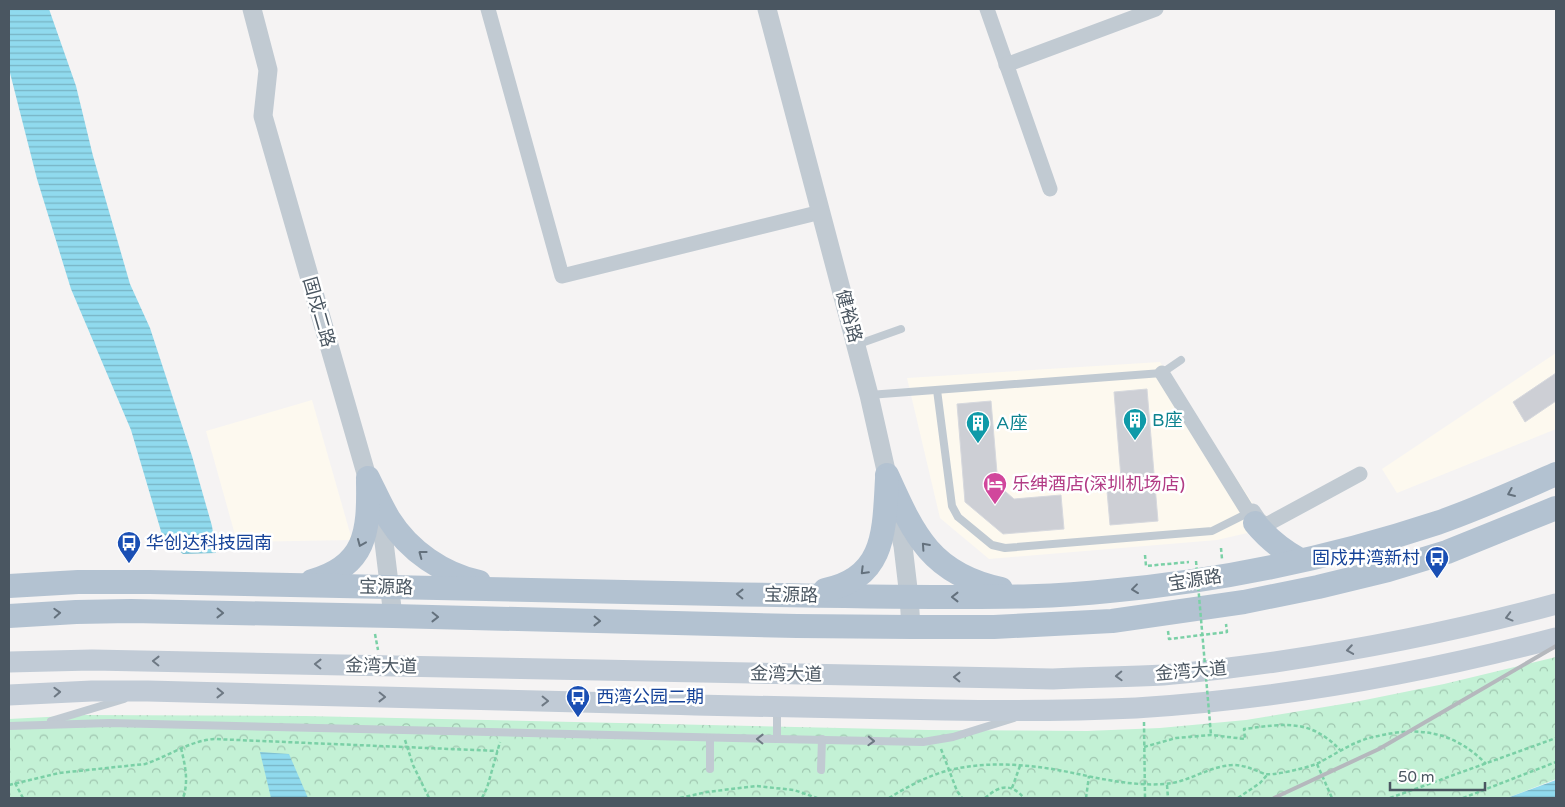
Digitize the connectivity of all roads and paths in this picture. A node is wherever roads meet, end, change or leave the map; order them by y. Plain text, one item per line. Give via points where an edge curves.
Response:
1 (252, 9) edge
2 (488, 9) edge
3 (767, 9) edge
4 (987, 9) edge
5 (1156, 9) edge
6 (1006, 65) junction
7 (1050, 188) dead end
8 (822, 212) junction
9 (901, 330) dead end
10 (856, 345) junction
11 (1181, 360) dead end
12 (1162, 373) junction
13 (937, 390) junction
14 (869, 395) junction
15 (1360, 474) dead end
16 (1556, 474) edge
17 (887, 475) junction
18 (368, 478) junction
19 (1556, 508) edge
20 (1254, 517) junction
21 (1221, 548) dead end
22 (1145, 555) dead end
23 (1219, 559) dead end
24 (1300, 560) junction
25 (1196, 561) dead end
26 (1153, 565) dead end
27 (1238, 573) junction
28 (288, 585) junction
29 (9, 586) edge
30 (390, 587) junction
31 (515, 589) junction
32 (797, 595) junction
33 (1047, 596) junction
34 (910, 597) junction
35 (1556, 604) edge
36 (9, 616) edge
37 (384, 623) junction
38 (1226, 624) dead end
39 (911, 627) junction
40 (1168, 630) dead end
41 (1202, 635) junction
42 (1556, 638) edge
43 (378, 648) dead end
44 (9, 662) edge
45 (148, 691) junction
46 (9, 695) edge
47 (777, 707) junction
48 (1036, 711) junction
49 (1144, 719) dead end
50 (42, 724) junction
51 (9, 726) edge
52 (404, 730) junction
53 (503, 733) junction
54 (1211, 735) junction
55 (710, 738) junction
56 (1556, 738) edge
57 (777, 739) junction
58 (822, 739) junction
59 (938, 741) junction
60 (407, 747) junction
61 (1144, 747) junction
62 (181, 748) junction
63 (1340, 750) junction
64 (498, 751) junction
65 (1556, 762) edge
66 (1317, 764) junction
67 (1486, 764) junction
68 (1020, 765) junction
69 (710, 769) dead end
70 (821, 770) dead end
71 (949, 770) junction
72 (1267, 775) junction
73 (1089, 776) junction
74 (15, 783) junction
75 (1145, 784) junction
76 (1167, 784) junction
77 (9, 785) edge
78 (1012, 788) junction
79 (23, 798) edge
80 (182, 798) edge
81 (429, 798) edge
82 (482, 798) edge
83 (680, 798) edge
84 (817, 798) edge
85 (888, 798) edge
86 (962, 798) edge
87 (985, 798) edge
88 (1024, 798) edge
89 (1086, 798) edge
90 (1145, 798) edge
91 (1168, 798) edge
92 (1238, 798) edge
93 (1332, 798) edge
94 (1390, 798) edge
95 (1463, 798) edge

1 - 18 street, 固戍二路 via 268,70 263,116
2 - 8 street via 562,276
3 - 8 street, 健裕路
4 - 6 street
5 - 6 street
6 - 7 street
8 - 10 street, 健裕路
9 - 10 lane
10 - 14 street, 健裕路
11 - 12 lane
12 - 13 lane
12 - 20 street
13 - 14 lane
13 - 20 lane via 952,506 958,517 992,545 1005,548 1212,531
14 - 17 street, 健裕路
15 - 20 street via 1266,525
16 -> 24 main road, 宝源路 via 1440,522
17 -> 32 main road via 882,535 868,568 844,584
33 -> 17 main road via 987,586 955,572 920,540
17 - 34 street, 健裕路 via 903,546
18 -> 28 main road via 365,534 354,556 340,570
18 - 30 street, 固戍二路 via 380,522
31 -> 18 main road via 475,581 451,572 417,552 390,520
19 - 39 main road, 宝源路 via 1439,555 1335,583 1244,602 1112,621
20 - 24 main road via 1274,544
20 - 27 main road via 1255,551 1250,562
21 - 23 path via 1222,559
22 - 26 path via 1146,566
24 - 27 main road, 宝源路
25 - 41 path, bridge
27 -> 33 main road, 宝源路 via 1106,592
28 - 29 main road, 宝源路 via 105,582
28 - 30 main road, 宝源路
30 - 31 main road, 宝源路
30 - 37 street, 固戍二路
32 -> 31 main road, 宝源路
32 - 34 main road, 宝源路
33 -> 34 main road, 宝源路
34 - 39 street, 健裕路
35 -> 44 main road, 金湾大道 via 1485,623 1307,657 1233,668 1083,678 102,660
36 -> 37 main road, 宝源路 via 131,611
37 -> 39 main road, 宝源路
37 - 43 path
38 - 41 path via 1226,632
40 - 41 path via 1170,638
41 - 54 path, bridge
42 - 48 main road, 金湾大道 via 1425,668 1317,688 1190,704
46 -> 45 main road, 金湾大道
45 -> 47 main road, 金湾大道
45 - 50 lane
47 - 48 main road, 金湾大道
47 - 57 lane
48 - 59 lane
49 - 61 path
50 - 51 lane
50 - 52 lane via 135,723
52 - 53 lane
52 - 60 path
53 - 55 lane
53 - 64 path
54 - 61 path via 1176,738
54 - 63 path via 1245,739 1244,729 1295,725 1319,733
57 -> 55 lane
55 - 69 lane
56 - 67 path
57 - 58 lane
58 -> 59 lane
58 - 70 lane
59 - 71 path
60 - 62 path via 224,738 206,739
60 - 64 path
60 - 81 path
61 - 75 path
62 - 74 path via 158,760 136,766 77,770
62 - 80 path via 186,781
63 - 66 path
63 - 67 path via 1379,736 1432,732 1463,746
64 - 82 path
65 - 95 path
66 - 72 path
66 - 93 path
67 - 94 path
68 - 71 path
68 - 73 path
68 - 78 path
71 - 85 path
71 - 86 path
72 - 76 path via 1234,765 1217,767
72 - 92 path
73 - 75 path
73 - 89 path
74 - 77 path
74 - 79 path
75 - 76 path
75 - 90 path
76 - 91 path
78 - 87 path via 998,789
78 - 88 path
83 - 84 path via 756,786 794,790

